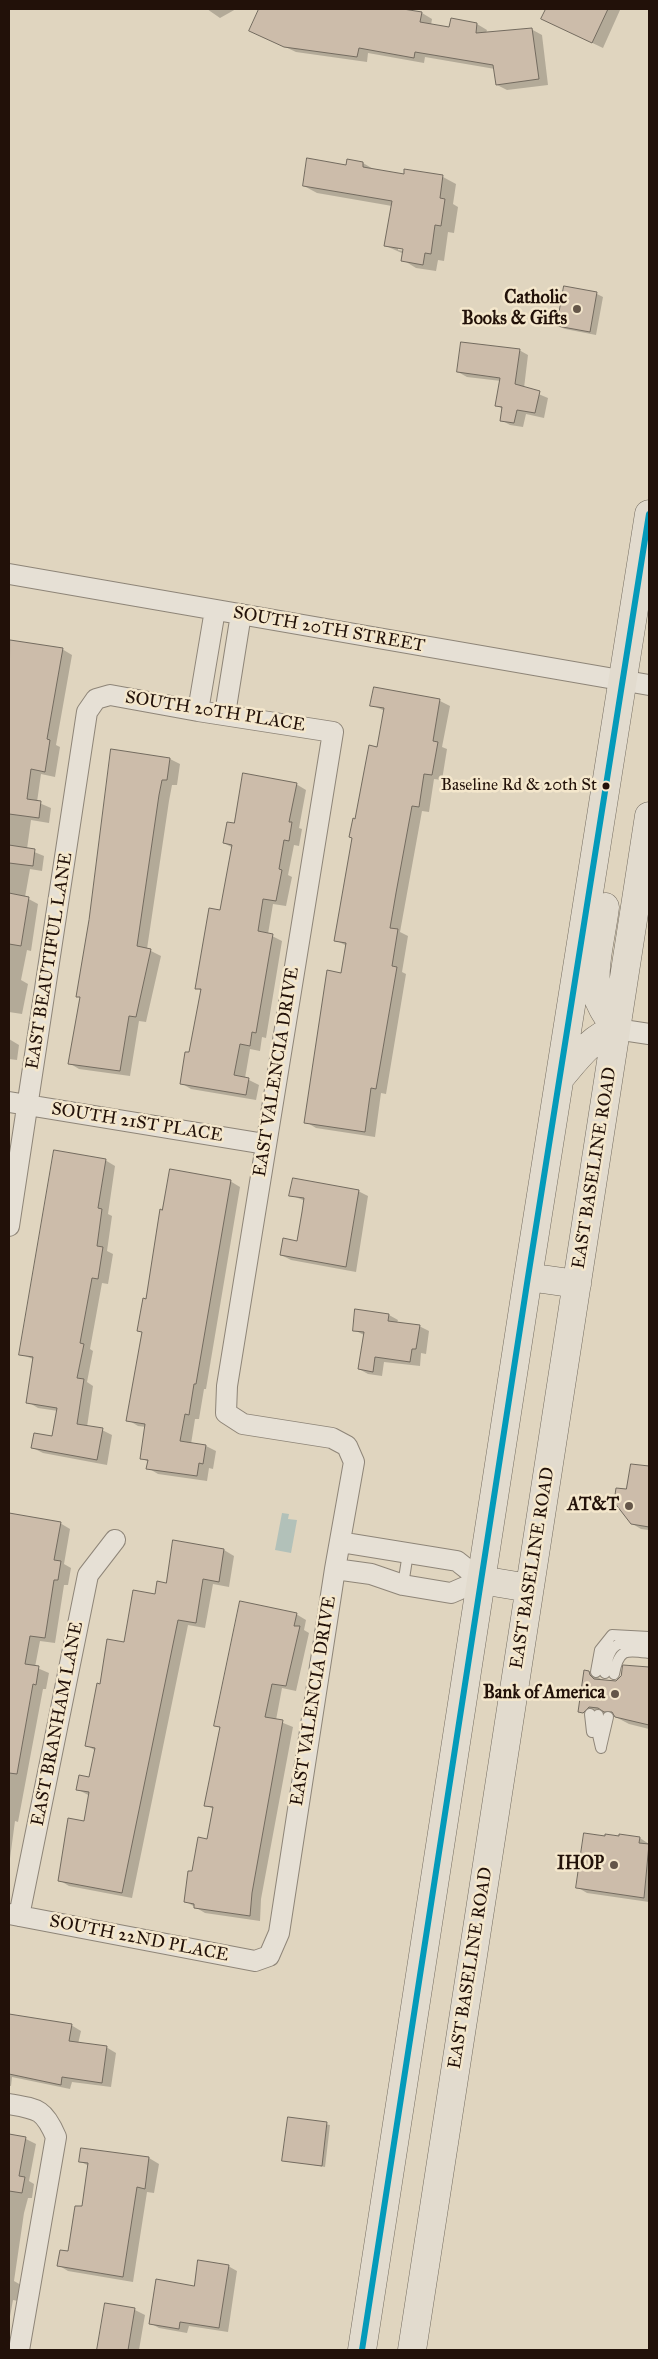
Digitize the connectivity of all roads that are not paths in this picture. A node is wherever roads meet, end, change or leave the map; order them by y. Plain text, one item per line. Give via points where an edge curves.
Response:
1 (649, 514) edge
2 (9, 574) edge
3 (215, 610) junction
4 (241, 614) junction
5 (636, 682) edge
6 (96, 699) joint
7 (198, 711) junction
8 (225, 714) junction
9 (333, 732) joint
10 (602, 806) junction
11 (649, 816) edge
12 (616, 1029) junction
13 (649, 1034) edge
14 (560, 1078) junction
15 (18, 1104) edge
16 (265, 1144) junction
17 (9, 1226) edge
18 (528, 1277) junction
19 (577, 1284) junction
20 (115, 1540) dead end
21 (340, 1542) junction
22 (408, 1553) junction
23 (335, 1569) junction
24 (481, 1580) junction
25 (402, 1585) junction
26 (529, 1588) junction
27 (649, 1637) edge
28 (649, 1646) edge
29 (649, 1653) edge
30 (605, 1673) junction
31 (599, 1715) dead end
32 (600, 1745) dead end
33 (14, 1915) edge
34 (269, 1956) joint
35 (9, 2104) edge
36 (19, 2350) edge
37 (362, 2350) edge
38 (412, 2350) edge

1 - 5 main road
2 - 3 street, SOUTH 20TH STREET
3 - 4 street, SOUTH 20TH STREET
3 - 7 street
4 - 5 street, SOUTH 20TH STREET
4 - 8 street
5 - 10 main road
6 - 7 street, SOUTH 20TH PLACE via 110,694
6 - 15 street, EAST BEAUTIFUL LANE via 87,712
7 - 8 street, SOUTH 20TH PLACE
8 - 9 street, SOUTH 20TH PLACE
9 - 16 street, EAST VALENCIA DRIVE
10 - 12 main road via 610,868 597,983 602,1006
10 - 14 main road
11 - 12 main road, EAST BASELINE ROAD
12 - 13 street
12 - 14 main road via 593,1040
12 - 19 main road, EAST BASELINE ROAD
14 - 18 main road
15 - 16 street, SOUTH 21ST PLACE
15 - 17 street, EAST BEAUTIFUL LANE
16 - 21 street, EAST VALENCIA DRIVE via 227,1386 226,1413 243,1424 332,1438 347,1446 354,1462
18 - 19 main road
18 - 24 main road
19 - 26 main road, EAST BASELINE ROAD
20 - 33 street, EAST BRANHAM LANE via 88,1576
21 - 22 street
21 - 23 street, EAST VALENCIA DRIVE
22 - 24 street via 457,1561
22 - 25 lane
23 - 25 street via 371,1574
23 - 34 street, EAST VALENCIA DRIVE via 279,1933
24 - 25 street via 452,1592
24 - 26 main road
24 - 37 main road
26 - 38 main road, EAST BASELINE ROAD
27 - 30 lane via 612,1635 600,1650
28 - 30 lane via 628,1642 613,1647 608,1654
29 - 30 lane via 627,1651
31 - 32 lane
33 - 34 street, SOUTH 22ND PLACE via 255,1961
35 - 36 street via 31,2108 47,2116 56,2137

